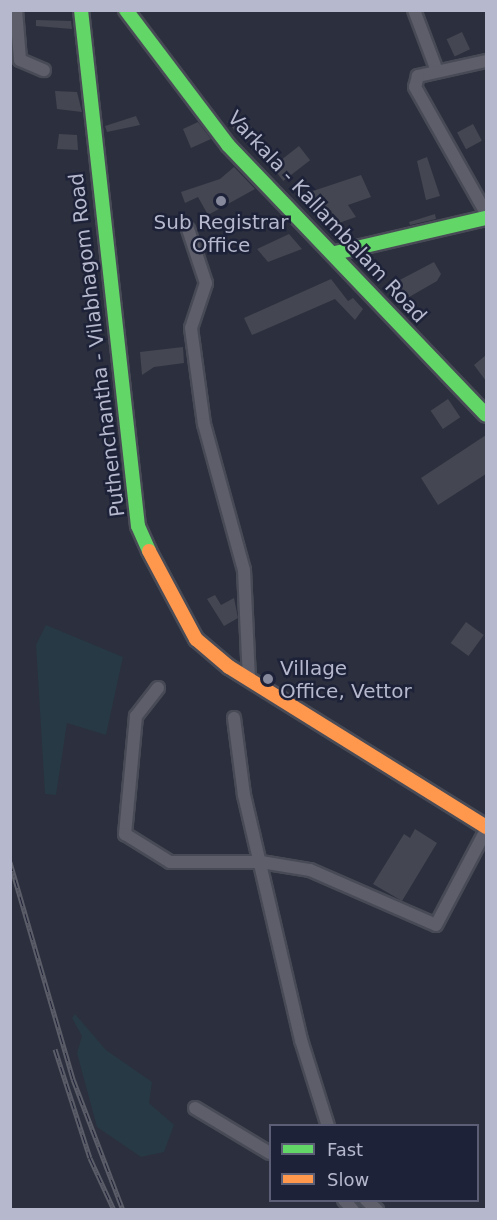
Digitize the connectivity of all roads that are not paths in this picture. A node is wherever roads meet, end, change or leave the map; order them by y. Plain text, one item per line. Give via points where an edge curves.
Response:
1 (16, 10) edge
2 (81, 10) edge
3 (126, 10) edge
4 (414, 10) edge
5 (486, 61) edge
6 (44, 70) dead end
7 (437, 71) junction
8 (486, 213) edge
9 (486, 218) edge
10 (188, 229) dead end
11 (335, 253) junction
12 (486, 415) edge
13 (249, 679) junction
14 (158, 688) dead end
15 (234, 718) dead end
16 (486, 829) edge
17 (261, 862) junction
18 (195, 1108) dead end
19 (328, 1124) edge
20 (269, 1152) edge

1 - 6 street via 20,60
2 - 13 main road, Puthenchantha - Vilabhagom Road via 138,526 195,639
3 - 11 main road, Varkala - Kallambalam Road via 228,145
4 - 7 street
5 - 7 street
7 - 8 street via 418,76 415,87
9 - 11 main road
10 - 13 street via 206,283 191,328 202,413 244,570
11 - 12 main road, Varkala - Kallambalam Road
13 - 16 main road, Puthenchantha - Vilabhagom Road
14 - 17 street via 136,716 125,834 170,862
15 - 17 street via 244,795
16 - 17 street via 436,925 310,870
17 - 19 street via 301,1041
18 - 20 street

